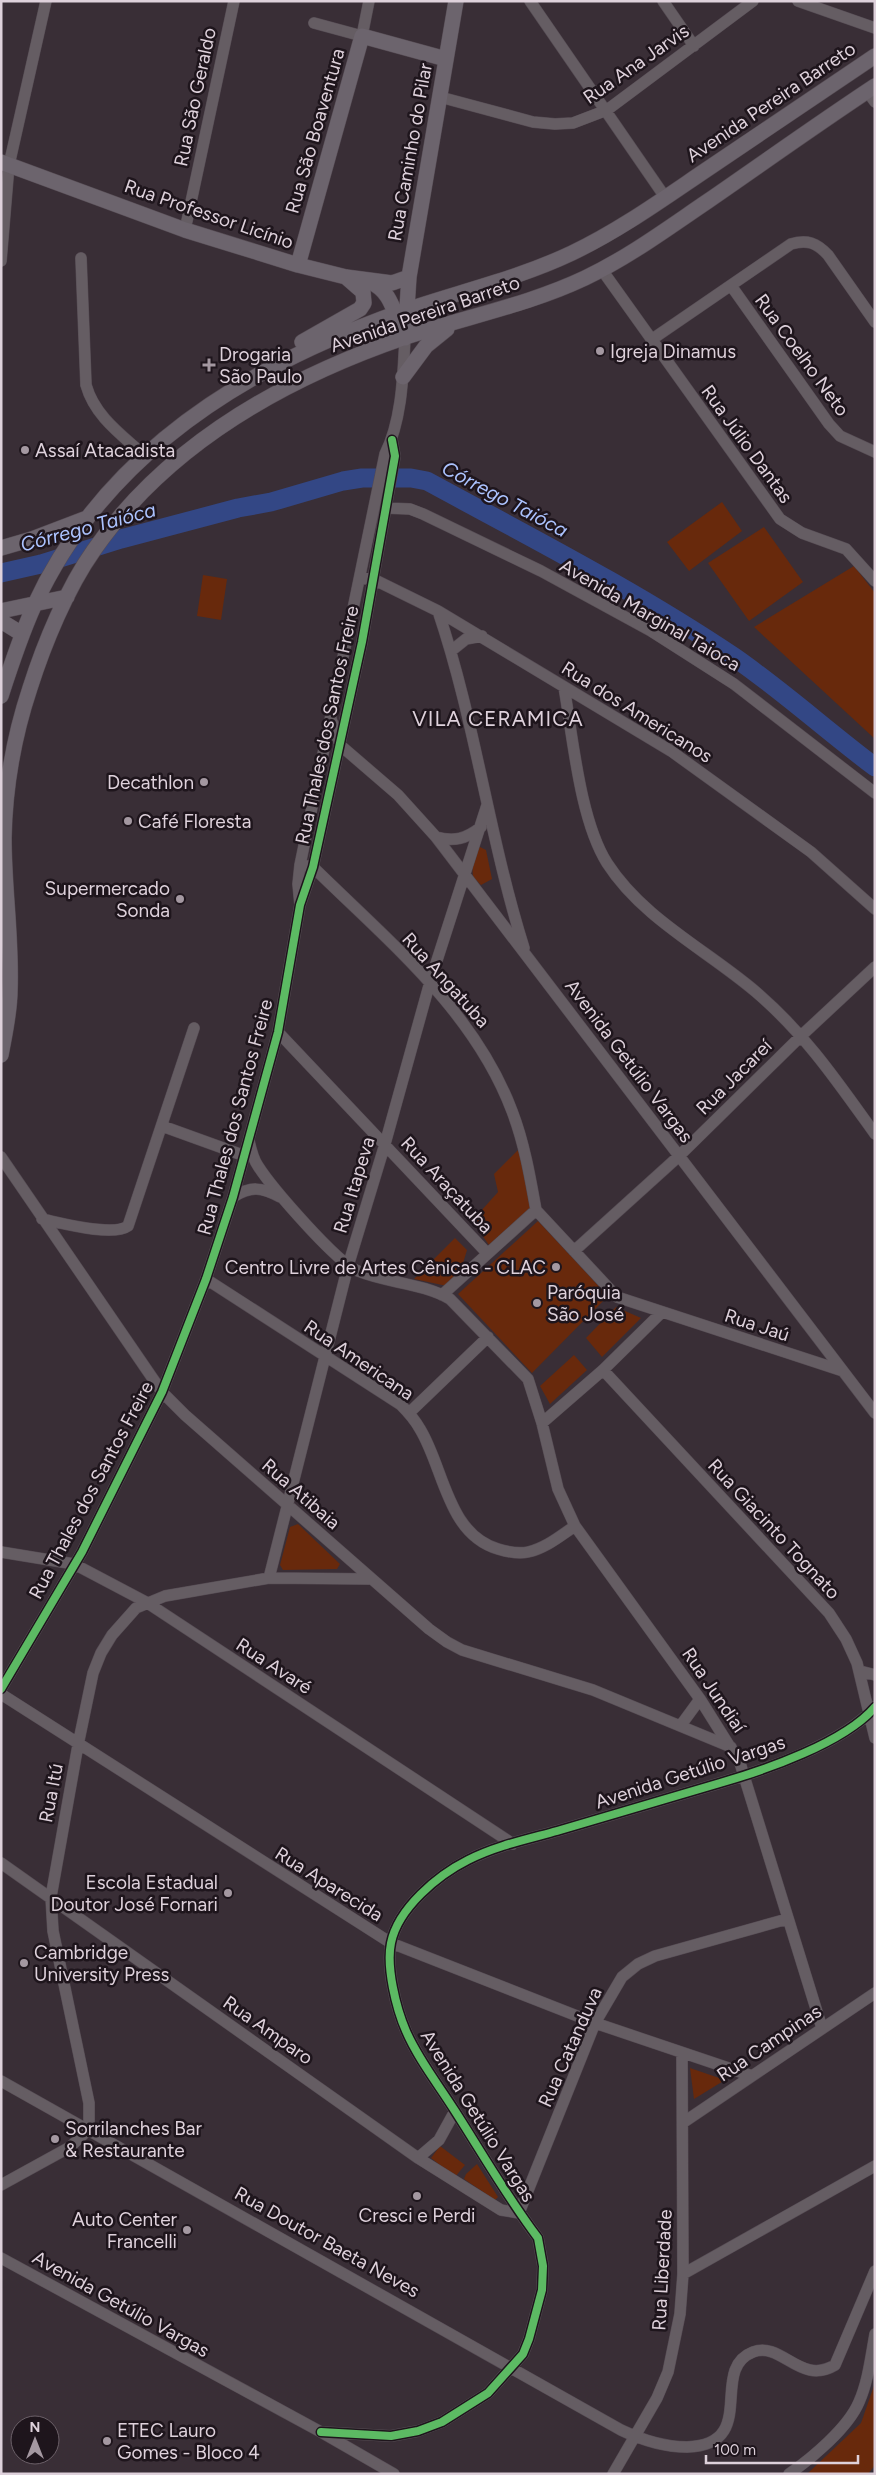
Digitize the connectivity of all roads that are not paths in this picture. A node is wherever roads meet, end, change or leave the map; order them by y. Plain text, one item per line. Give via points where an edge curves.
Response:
1 (46, 1) edge
2 (234, 1) edge
3 (369, 1) edge
4 (456, 1) edge
5 (530, 1) edge
6 (662, 1) edge
7 (753, 1) edge
8 (798, 1) edge
9 (314, 22) dead end
10 (875, 28) edge
11 (362, 36) junction
12 (694, 46) junction
13 (875, 56) edge
14 (446, 59) junction
15 (872, 93) edge
16 (440, 97) junction
17 (607, 110) junction
18 (5, 163) edge
19 (665, 197) junction
20 (185, 230) junction
21 (81, 258) dead end
22 (1, 261) edge
23 (298, 266) junction
24 (602, 270) junction
25 (346, 277) junction
26 (409, 277) junction
27 (364, 280) junction
28 (732, 286) junction
29 (401, 311) junction
30 (458, 321) junction
31 (875, 322) edge
32 (405, 338) junction
33 (651, 340) junction
34 (268, 368) junction
35 (403, 377) junction
36 (875, 452) edge
37 (146, 457) junction
38 (385, 483) junction
39 (386, 508) junction
40 (87, 518) junction
41 (1, 548) edge
42 (360, 577) junction
43 (375, 580) junction
44 (875, 581) edge
45 (67, 597) junction
46 (35, 604) junction
47 (1, 611) edge
48 (438, 611) junction
49 (1, 621) edge
50 (22, 634) junction
51 (482, 636) junction
52 (451, 651) junction
53 (564, 687) junction
54 (1, 696) edge
55 (331, 719) junction
56 (340, 745) junction
57 (875, 792) edge
58 (487, 805) junction
59 (481, 827) junction
60 (436, 837) junction
61 (300, 865) junction
62 (313, 867) junction
63 (464, 874) junction
64 (300, 905) junction
65 (875, 909) edge
66 (527, 956) junction
67 (875, 967) edge
68 (430, 982) junction
69 (194, 1028) dead end
70 (278, 1032) junction
71 (802, 1035) junction
72 (1, 1055) edge
73 (162, 1126) junction
74 (875, 1134) edge
75 (249, 1141) junction
76 (385, 1144) junction
77 (244, 1156) junction
78 (680, 1156) junction
79 (1, 1157) edge
80 (233, 1197) junction
81 (286, 1201) junction
82 (536, 1210) junction
83 (42, 1220) junction
84 (574, 1251) junction
85 (487, 1253) junction
86 (348, 1266) junction
87 (206, 1279) junction
88 (442, 1294) junction
89 (661, 1313) junction
90 (488, 1337) junction
91 (326, 1358) junction
92 (603, 1370) junction
93 (843, 1371) junction
94 (162, 1392) junction
95 (409, 1413) junction
96 (875, 1413) edge
97 (542, 1423) junction
98 (288, 1506) junction
99 (575, 1526) junction
100 (1, 1552) edge
101 (74, 1564) junction
102 (269, 1578) junction
103 (371, 1579) junction
104 (146, 1602) junction
105 (860, 1671) junction
106 (875, 1675) edge
107 (1, 1689) edge
108 (1, 1694) edge
109 (700, 1699) junction
110 (872, 1710) edge
111 (681, 1725) junction
112 (875, 1738) edge
113 (78, 1745) junction
114 (731, 1747) junction
115 (745, 1776) junction
116 (513, 1844) junction
117 (1, 1863) edge
118 (51, 1897) junction
119 (787, 1919) junction
120 (391, 1943) junction
121 (875, 1993) edge
122 (595, 2023) junction
123 (822, 2028) junction
124 (682, 2054) junction
125 (752, 2076) junction
126 (1, 2081) edge
127 (455, 2111) junction
128 (684, 2122) junction
129 (89, 2129) junction
130 (418, 2158) junction
131 (875, 2166) edge
132 (1, 2185) edge
133 (519, 2213) junction
134 (1, 2258) edge
135 (875, 2271) edge
136 (683, 2274) junction
137 (875, 2334) edge
138 (512, 2367) junction
139 (321, 2432) junction
140 (634, 2436) junction
141 (394, 2474) edge
142 (613, 2474) edge
143 (789, 2474) edge

1 - 18 street
2 - 20 street, Rua São Geraldo
3 - 11 street
4 - 14 main road, Rua Caminho do Pilar
5 - 17 street
6 - 12 street
7 - 12 street, Rua Ana Jarvis
8 - 10 street
9 - 11 street
11 - 14 main road
11 - 23 main road, Rua São Boaventura
12 - 17 street, Rua Ana Jarvis
13 - 19 main road, Avenida Pereira Barreto
14 - 16 main road, Rua Caminho do Pilar
15 - 24 main road, Avenida Pereira Barreto
16 - 17 street, Rua Ana Jarvis via 533,122 555,124 573,124
16 - 26 main road, Rua Caminho do Pilar
17 - 19 street
18 - 20 main road, Rua Professor Licínio
18 - 22 street
19 - 29 main road, Avenida Pereira Barreto via 613,231 542,266
20 - 23 main road, Rua Professor Licínio
21 - 37 street via 86,386 90,400 96,411
23 - 25 main road, Rua Professor Licínio
24 - 30 main road, Avenida Pereira Barreto via 552,292
24 - 33 street, Rua Júlio Dantas
25 - 27 main road, Rua Professor Licínio
25 - 34 main road via 363,292 364,303 360,309 309,338
26 - 27 main road, Rua Professor Licínio via 392,283
26 - 29 main road, Rua Caminho do Pilar
27 - 29 main road via 383,290
28 - 31 street via 791,244 808,242 819,246 828,255
28 - 33 street
28 - 36 street, Rua Coelho Neto via 829,424 840,436
29 - 32 main road, Rua Thales dos Santos Freire
29 - 34 main road, Avenida Pereira Barreto via 308,348
30 - 32 main road, Avenida Pereira Barreto
30 - 35 main road via 426,346
32 - 35 street, Rua Thales dos Santos Freire
32 - 45 main road, Avenida Pereira Barreto via 338,363 285,388 236,417 168,468 104,537
33 - 44 street, Rua Júlio Dantas via 780,519 802,533 846,549
34 - 37 main road, Avenida Pereira Barreto via 232,388 196,414
35 - 38 street, Rua Thales dos Santos Freire
37 - 40 main road, Avenida Pereira Barreto
38 - 39 street, Rua Thales dos Santos Freire
38 - 42 street, Rua Thales dos Santos Freire
39 - 43 street, Rua Thales dos Santos Freire
39 - 57 street, Avenida Marginal Taioca via 423,514 541,571 651,631 734,684
40 - 41 main road
40 - 46 main road, Avenida Pereira Barreto
42 - 43 street, Rua dos Americanos
42 - 55 street, Rua Thales dos Santos Freire
43 - 48 street, Rua dos Americanos
43 - 56 street, Rua Thales dos Santos Freire
45 - 46 main road
45 - 72 main road, Avenida Pereira Barreto via 30,689 10,777 4,844 10,991
46 - 47 main road
46 - 50 main road, Avenida Pereira Barreto
48 - 51 street, Rua dos Americanos
48 - 52 street
49 - 50 main road
50 - 54 main road, Avenida Pereira Barreto
51 - 52 street via 466,639
51 - 53 street, Rua dos Americanos
52 - 58 street
53 - 65 street, Rua dos Americanos via 671,750 811,852
53 - 71 street via 584,796 596,841 608,864 653,914 754,990
55 - 56 street
55 - 61 street, Rua Thales dos Santos Freire
56 - 60 street, Avenida Getúlio Vargas via 398,795
56 - 62 street, Rua Thales dos Santos Freire
58 - 59 street, Rua Itapeva
58 - 66 street
59 - 60 street via 457,840
59 - 63 street, Rua Itapeva
60 - 63 street, Avenida Getúlio Vargas
61 - 62 street
61 - 64 street, Rua Thales dos Santos Freire
62 - 64 street, Rua Thales dos Santos Freire
62 - 68 street, Rua Angatuba
63 - 66 street, Avenida Getúlio Vargas
63 - 68 street, Rua Itapeva
64 - 70 street, Rua Thales dos Santos Freire
66 - 78 street, Avenida Getúlio Vargas
67 - 71 street, Rua Jacareí
68 - 76 street, Rua Itapeva
68 - 82 street, Rua Angatuba via 462,1020 499,1081 518,1127
69 - 73 street
70 - 75 street, Rua Thales dos Santos Freire
70 - 76 street, Rua Araçatuba
71 - 74 street
71 - 78 street, Rua Jacareí
73 - 77 street
73 - 83 street via 131,1219 124,1228 109,1231
75 - 77 street, Rua Thales dos Santos Freire
75 - 81 street via 259,1168
76 - 85 street, Rua Araçatuba
76 - 86 street, Rua Itapeva
77 - 80 street, Rua Thales dos Santos Freire
78 - 84 street, Rua Jacareí
78 - 93 street, Avenida Getúlio Vargas
79 - 83 street, Rua Atibaia
80 - 81 street via 256,1188 267,1190
80 - 87 street, Rua Thales dos Santos Freire
81 - 86 street
82 - 84 street, Rua Jaú
82 - 85 street
83 - 94 street, Rua Atibaia
84 - 89 street, Rua Jaú via 617,1297
85 - 88 street
86 - 88 street
86 - 91 street, Rua Itapeva
87 - 91 street, Rua Americana
87 - 94 street, Rua Thales dos Santos Freire
88 - 90 street, Rua Jundiaí
89 - 92 street
89 - 93 street, Rua Jaú
90 - 95 street
90 - 97 street, Rua Jundiaí via 528,1379
91 - 95 street, Rua Americana via 382,1391
91 - 98 street, Rua Itapeva
92 - 97 street
92 - 105 street, Rua Giacinto Tognato via 829,1613 846,1639
93 - 96 street, Avenida Getúlio Vargas
94 - 98 street, Rua Atibaia
94 - 101 street, Rua Thales dos Santos Freire
95 - 99 street, Rua Americana via 421,1430 462,1523 482,1542 504,1551 528,1552 550,1543
97 - 99 street, Rua Jundiaí via 558,1489
98 - 102 street, Rua Itapeva
98 - 103 street, Rua Atibaia
99 - 109 street, Rua Jundiaí
100 - 101 street, Rua Avaré
101 - 104 street, Rua Avaré
101 - 107 street, Rua Thales dos Santos Freire
102 - 103 street, Rua Itú
102 - 104 street, Rua Itú
103 - 111 street, Rua Atibaia via 429,1629 462,1650 593,1690
104 - 113 street, Rua Itú via 126,1618 101,1653 93,1673
104 - 116 street, Rua Avaré
105 - 106 street
105 - 110 street, Rua Giacinto Tognato
108 - 113 street, Rua Aparecida
109 - 111 street
109 - 114 street, Rua Jundiaí
110 - 112 street, Rua Giacinto Tognato
110 - 115 street, Avenida Getúlio Vargas via 829,1740
111 - 114 street, Rua Atibaia
113 - 118 street, Rua Itú
113 - 120 street, Rua Aparecida
114 - 115 street, Rua Jundiaí
115 - 116 street, Avenida Getúlio Vargas
115 - 119 street, Rua Jundiaí
116 - 120 street, Avenida Getúlio Vargas via 469,1859 441,1876 416,1899
117 - 118 street, Rua Amparo
118 - 129 street, Rua Itú via 52,1931 89,2104
118 - 130 street, Rua Amparo
119 - 122 street, Rua Catanduva via 655,1956 638,1964 622,1978
119 - 123 street, Rua Jundiaí
120 - 122 street, Rua Aparecida
120 - 127 street, Avenida Getúlio Vargas via 395,1997 406,2031
121 - 123 street, Rua Campinas
122 - 124 street, Rua Aparecida
122 - 133 street, Rua Catanduva
123 - 125 street, Rua Campinas
124 - 125 street, Rua Aparecida
124 - 128 street, Rua Liberdade
125 - 128 street, Rua Campinas
126 - 129 street, Rua Doutor Baeta Neves
127 - 130 street via 440,2140
127 - 133 street, Avenida Getúlio Vargas
128 - 136 street, Rua Liberdade
129 - 132 street via 70,2146
129 - 138 street, Rua Doutor Baeta Neves
130 - 133 street, Rua Amparo via 501,2210
131 - 136 street
133 - 138 street, Avenida Getúlio Vargas via 538,2238 543,2266 542,2290 523,2354
134 - 139 street, Avenida Getúlio Vargas
135 - 140 street, Rua Doutor Baeta Neves via 835,2365 820,2372 808,2371 768,2352 747,2354 737,2366 726,2429 720,2438 700,2446 670,2446
136 - 140 street, Rua Liberdade via 680,2314 668,2372
137 - 143 street via 864,2385 853,2414 823,2446
138 - 139 street, Avenida Getúlio Vargas via 488,2393 466,2409 418,2431 391,2436
138 - 140 street, Rua Doutor Baeta Neves
139 - 141 street
140 - 142 street, Rua Liberdade

